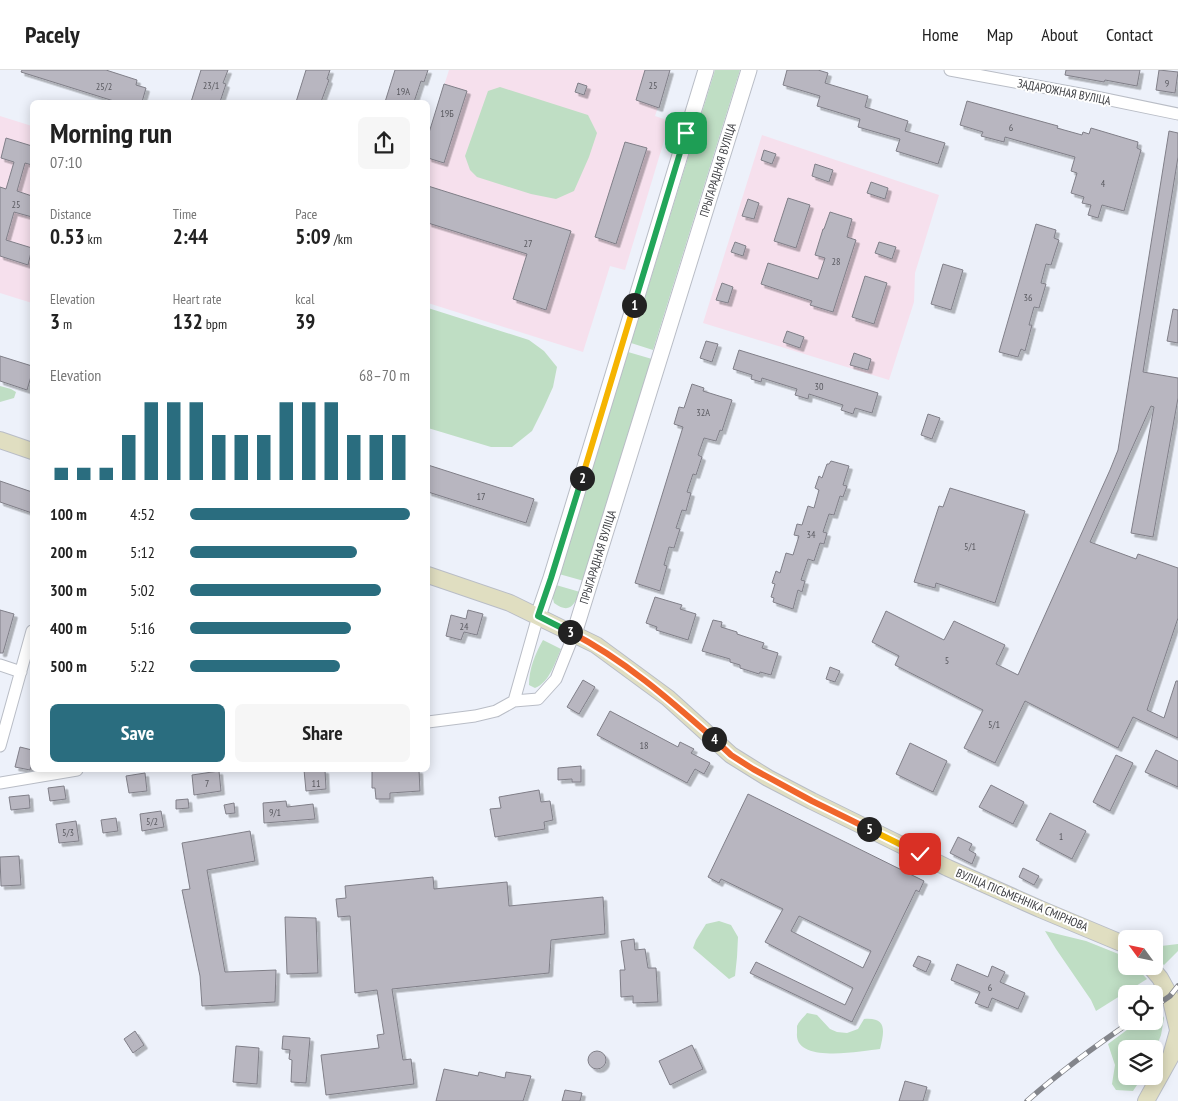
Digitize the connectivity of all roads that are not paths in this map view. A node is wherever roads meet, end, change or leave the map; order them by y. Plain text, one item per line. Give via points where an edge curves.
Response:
1 (706, 70) edge
2 (749, 70) edge
3 (950, 70) edge
4 (1178, 114) edge
5 (0, 440) edge
6 (30, 450) edge
7 (430, 576) edge
8 (538, 616) junction
9 (574, 634) junction
10 (30, 638) edge
11 (0, 665) edge
12 (21, 672) junction
13 (514, 700) junction
14 (430, 722) edge
15 (0, 746) edge
16 (65, 772) edge
17 (0, 783) edge
18 (1118, 941) edge
19 (1158, 975) edge
20 (1178, 1030) edge
21 (1146, 1101) edge

1 - 8 street
2 - 9 street, ПРЫГАРАДНАЯ ВУЛІЦА
3 - 4 street, ЗАДАРОЖНАЯ ВУЛІЦА
5 - 6 main road
7 - 8 main road, ВУЛІЦА ПІСЬМЕННІКА СМІРНОВА
8 - 9 main road, ВУЛІЦА ПІСЬМЕННІКА СМІРНОВА
8 - 13 street
9 - 13 street, ПРЫГАРАДНАЯ ВУЛІЦА via 556,679 538,699
9 - 18 main road, ВУЛІЦА ПІСЬМЕННІКА СМІРНОВА via 596,645 668,698 731,755 753,769 948,868
10 - 12 street
11 - 12 street
12 - 15 street
13 - 14 street via 496,711
16 - 17 street
19 - 20 main road via 1170,996
20 - 21 main road via 1171,1056

